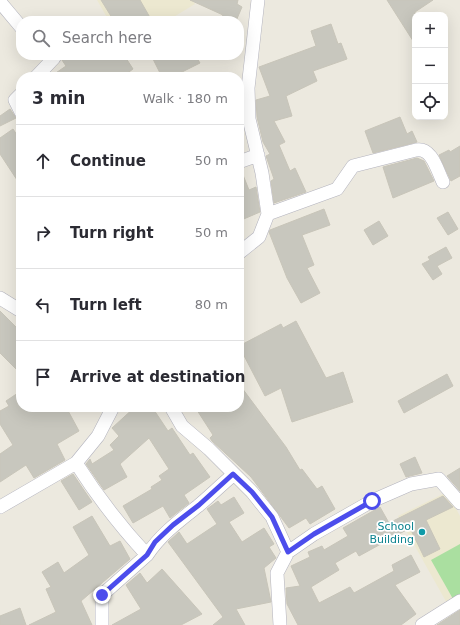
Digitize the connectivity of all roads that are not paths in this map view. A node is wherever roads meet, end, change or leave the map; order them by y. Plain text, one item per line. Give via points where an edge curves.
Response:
1 (258, 0) edge
2 (0, 1) edge
3 (16, 21) edge
4 (52, 60) edge
5 (41, 72) edge
6 (258, 155) junction
7 (244, 160) edge
8 (443, 182) dead end
9 (268, 214) junction
10 (244, 249) edge
11 (0, 298) edge
12 (16, 308) edge
13 (110, 412) edge
14 (174, 412) edge
15 (76, 462) junction
16 (233, 474) junction
17 (460, 503) edge
18 (0, 507) edge
19 (288, 552) junction
20 (147, 555) junction
21 (460, 602) edge
22 (102, 625) edge
23 (280, 625) edge
24 (422, 625) edge

1 - 6 street via 248,88 249,119
2 - 3 street
4 - 5 street
6 - 7 street
6 - 9 street
8 - 9 street via 428,152 416,150 354,166 337,189
9 - 10 street via 259,237
11 - 12 street
13 - 15 street via 98,436
14 - 16 street via 182,426
15 - 18 street
15 - 20 street via 94,492
16 - 19 street via 272,517
16 - 20 street via 173,525 155,542
17 - 19 street via 439,479 411,484 342,518
19 - 23 street via 277,573
20 - 22 street via 102,595
21 - 24 street

